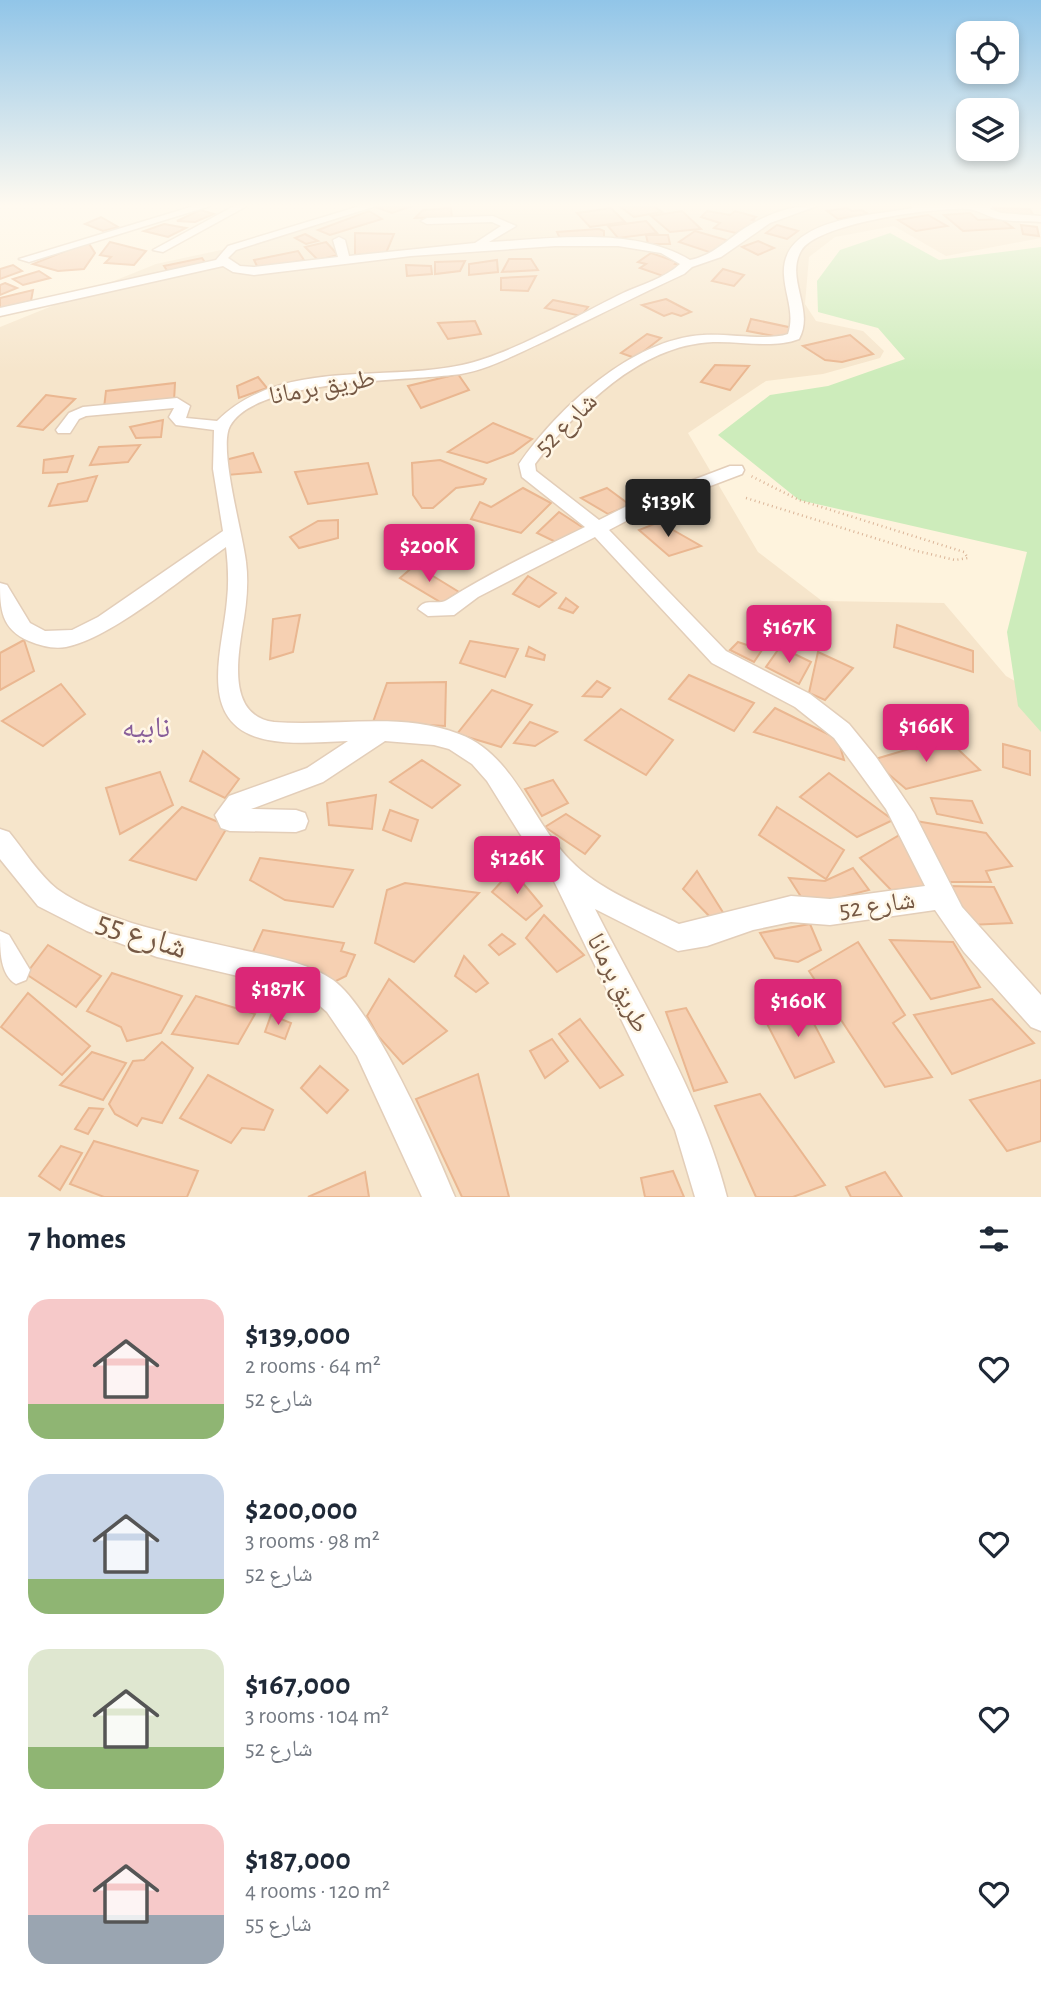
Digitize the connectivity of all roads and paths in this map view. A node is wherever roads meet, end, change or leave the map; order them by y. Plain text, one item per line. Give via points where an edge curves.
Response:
1 (223, 262) joint
2 (337, 262) edge
3 (699, 262) edge
4 (791, 262) edge
5 (688, 264) joint
6 (0, 313) edge
7 (221, 426) junction
8 (64, 430) dead end
9 (736, 470) joint
10 (746, 498) dead end
11 (597, 529) junction
12 (233, 533) junction
13 (0, 590) edge
14 (428, 609) dead end
15 (381, 731) junction
16 (296, 821) dead end
17 (0, 840) edge
18 (560, 867) junction
19 (942, 896) junction
20 (0, 944) edge
21 (16, 970) dead end
22 (1041, 1017) edge
23 (439, 1197) edge
24 (711, 1197) edge

1 - 2 street via 254,271
1 - 6 street
3 - 5 street, طريق برمانا
4 - 11 street, شارع 52 via 798,318 794,336 672,343 634,362 577,410 527,464 528,473
5 - 7 street, طريق برمانا via 479,365 289,388 243,405
7 - 8 street via 181,422 177,417 182,406 177,403 83,412
7 - 12 street, طريق برمانا
9 - 10 path via 799,500 964,552 968,558 955,560 913,550
9 - 11 lane via 641,506
11 - 14 lane via 493,580 447,610
11 - 19 street, شارع 52 via 719,657 803,700 835,724 915,839
12 - 13 street via 84,636 67,640 23,628
12 - 15 street, طريق برمانا via 237,599 227,676 230,702 237,714 260,729 278,732
15 - 16 street via 315,775 237,804 227,815 230,820
15 - 18 street, طريق برمانا via 438,736 469,748 490,766
17 - 23 street, شارع 55 via 47,897 96,922 157,944 281,972 322,989 337,1002 367,1046
18 - 19 street, شارع 52 via 592,894 678,938 791,909 830,912
18 - 24 street, طريق برمانا via 687,1122
19 - 22 street via 955,919
20 - 21 street

